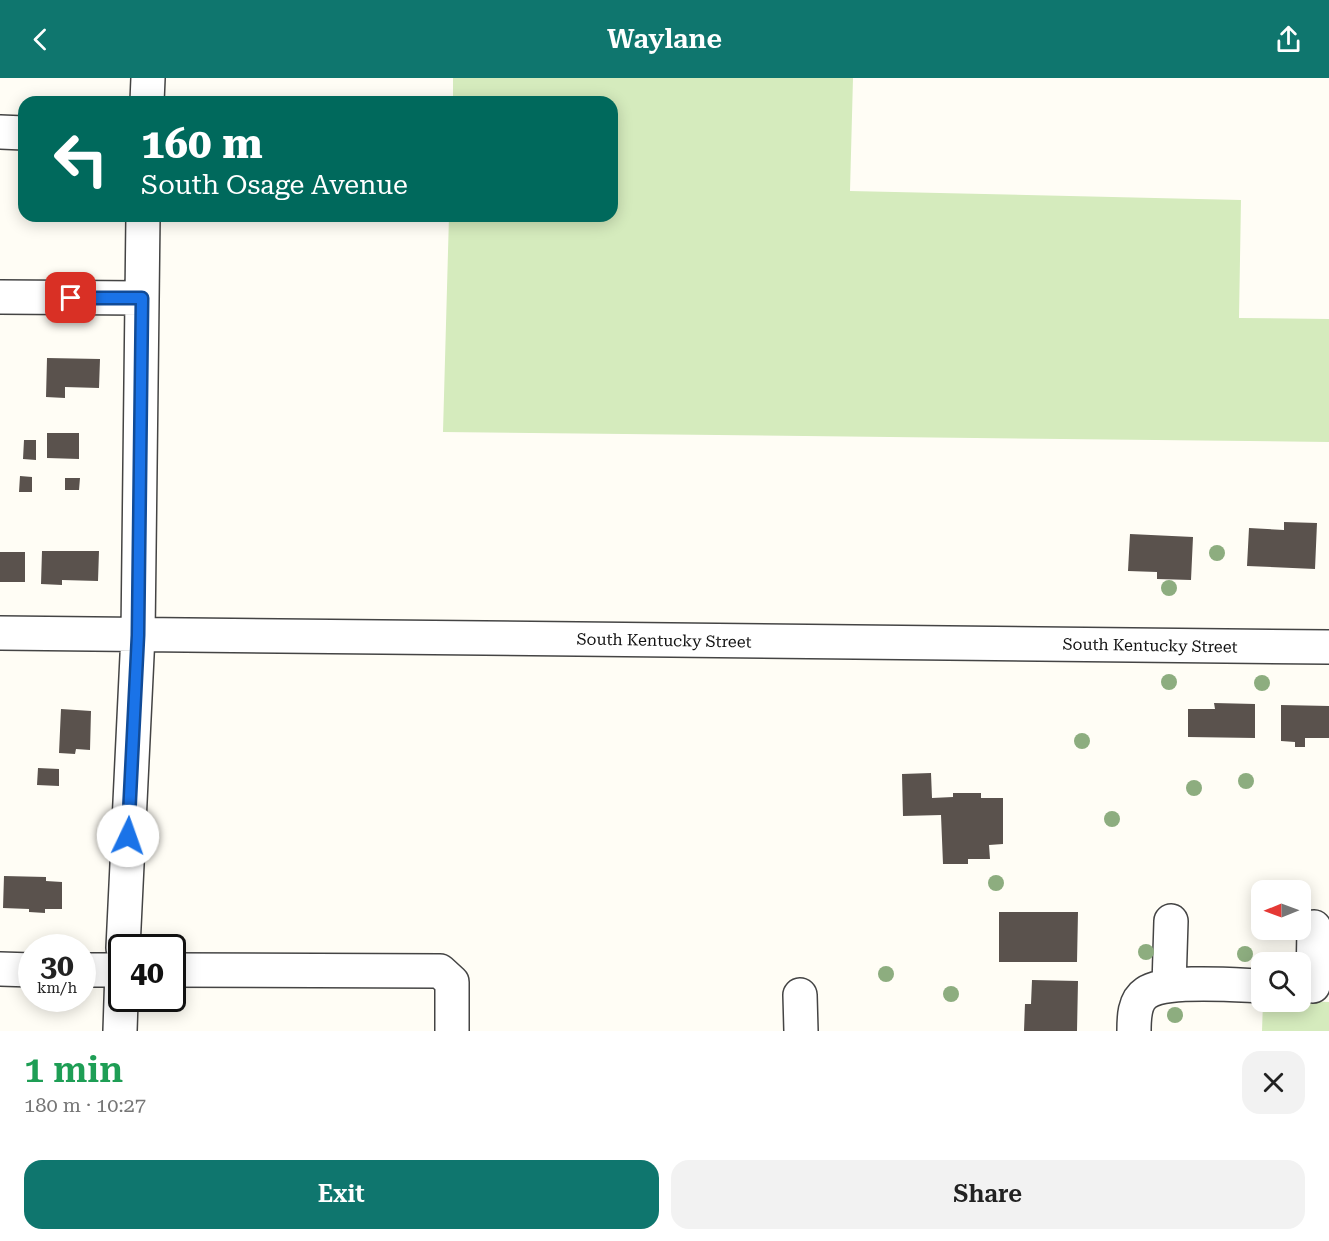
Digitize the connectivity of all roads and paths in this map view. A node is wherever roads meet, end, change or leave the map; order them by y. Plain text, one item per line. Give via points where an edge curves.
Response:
1 (148, 78) edge
2 (147, 96) edge
3 (0, 132) edge
4 (18, 133) edge
5 (143, 222) edge
6 (0, 297) edge
7 (142, 298) junction
8 (0, 633) edge
9 (138, 635) junction
10 (1329, 647) edge
11 (1171, 921) dead end
12 (1314, 927) dead end
13 (124, 934) edge
14 (0, 969) edge
15 (18, 970) edge
16 (186, 970) edge
17 (1169, 985) junction
18 (1251, 986) edge
19 (1314, 986) edge
20 (800, 995) dead end
21 (121, 1012) edge
22 (120, 1031) edge
23 (452, 1031) edge
24 (801, 1031) edge
25 (1134, 1031) edge

1 - 2 street
3 - 4 street
5 - 7 street
6 - 7 street
7 - 9 street
8 - 9 street, South Kentucky Street
9 - 10 street, South Kentucky Street
9 - 13 street
11 - 17 street
12 - 19 street
14 - 15 street
16 - 23 street via 440,971 452,982
17 - 18 street
17 - 25 street via 1144,993 1134,1011
20 - 24 street
21 - 22 street

